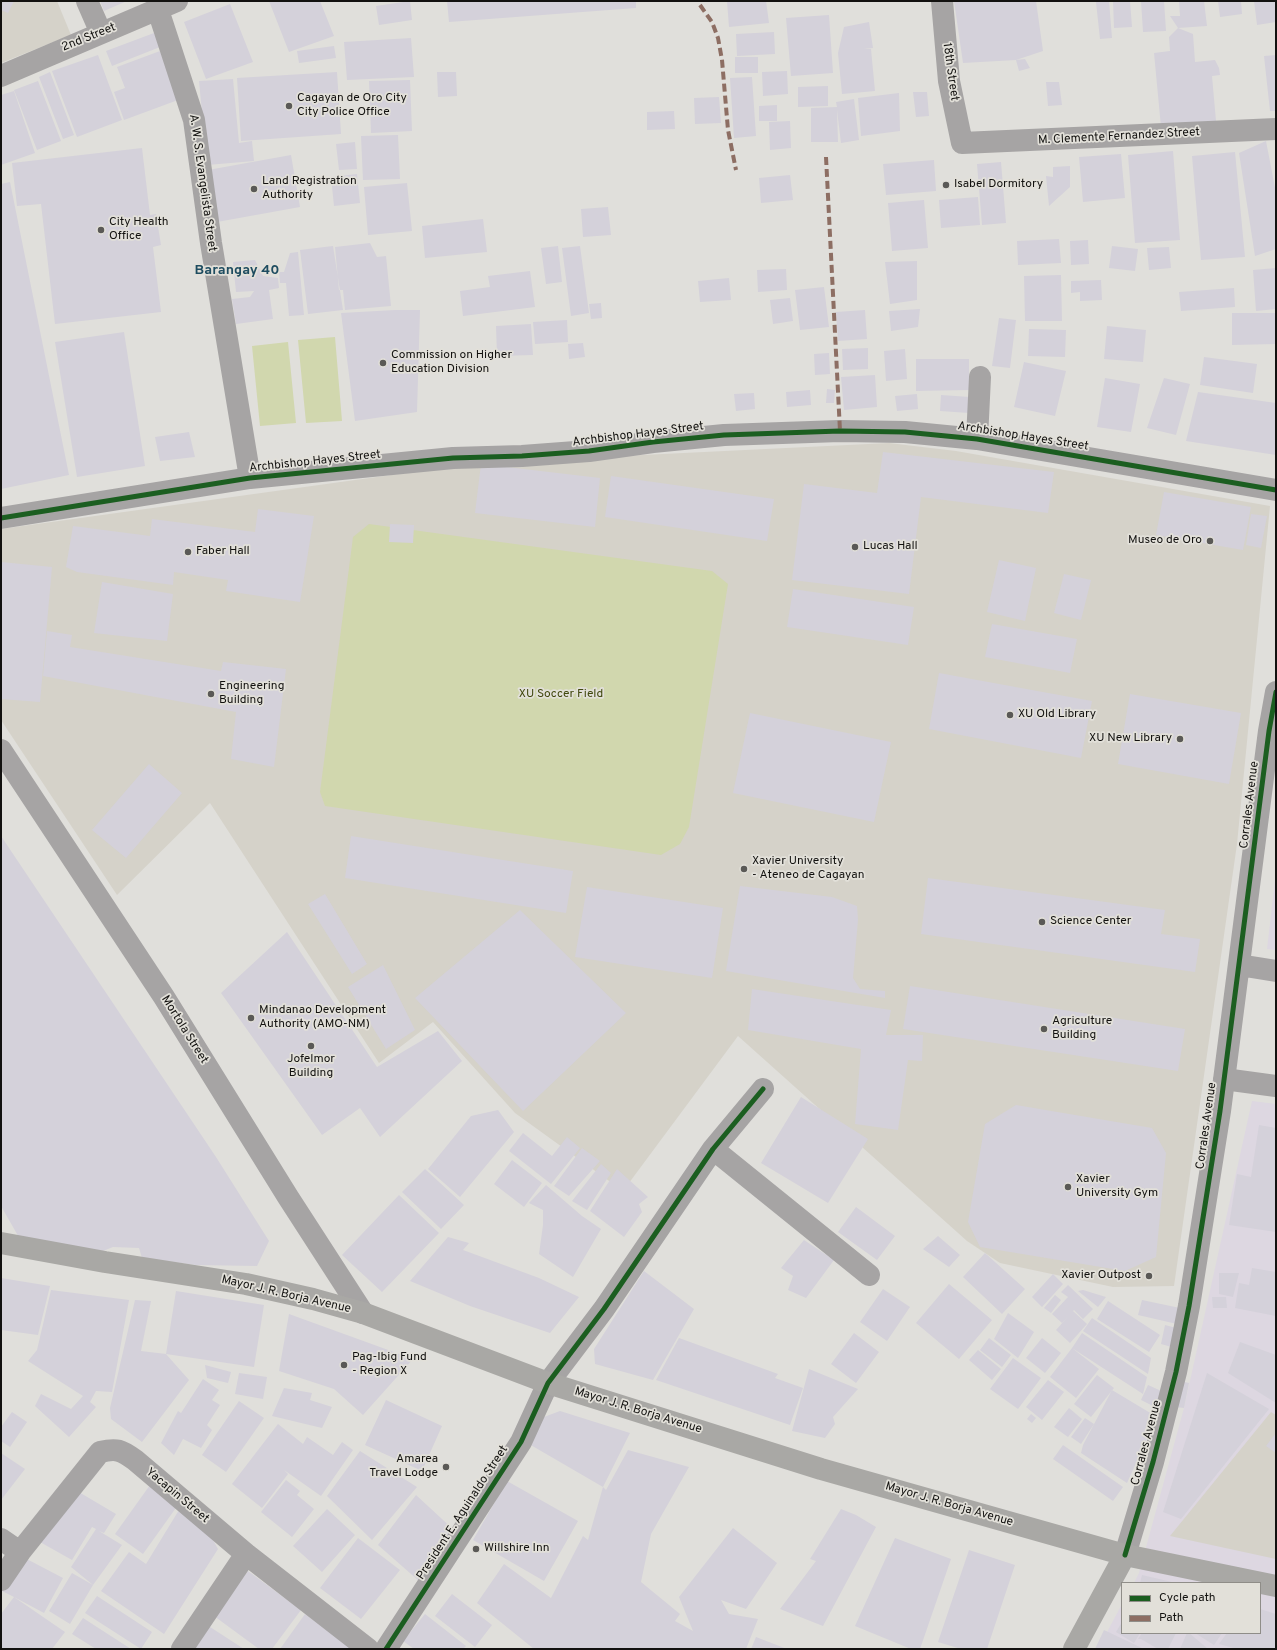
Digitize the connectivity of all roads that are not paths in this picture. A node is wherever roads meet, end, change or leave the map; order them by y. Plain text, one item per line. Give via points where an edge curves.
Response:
1 (87, 1) edge
2 (177, 1) edge
3 (942, 1) edge
4 (158, 10) junction
5 (101, 34) junction
6 (1, 76) edge
7 (1276, 129) edge
8 (962, 143) joint
9 (980, 377) dead end
10 (977, 439) junction
11 (250, 478) junction
12 (1276, 490) edge
13 (1, 518) edge
14 (1276, 692) edge
15 (1273, 731) edge
16 (1, 750) edge
17 (1239, 965) junction
18 (1276, 971) edge
19 (1224, 1079) junction
20 (1276, 1086) edge
21 (763, 1090) dead end
22 (713, 1148) junction
23 (1, 1243) edge
24 (869, 1275) dead end
25 (363, 1313) junction
26 (548, 1383) junction
27 (1, 1539) edge
28 (20, 1552) junction
29 (246, 1554) junction
30 (1125, 1555) junction
31 (1, 1580) edge
32 (1257, 1582) edge
33 (1261, 1583) edge
34 (1276, 1586) edge
35 (182, 1649) edge
36 (368, 1649) edge
37 (386, 1649) edge
38 (1074, 1649) edge

1 - 5 street
2 - 4 street, 2nd Street
3 - 8 street, 18th Street via 949,81
4 - 5 street, 2nd Street
4 - 11 street, A. W. S. Evangelista Street via 194,120 212,250
5 - 6 street, 2nd Street
7 - 8 street, M. Clemente Fernandez Street
9 - 10 street
10 - 11 street, Archbishop Hayes Street via 905,432 847,431 724,435 589,452 454,458
10 - 12 street, Archbishop Hayes Street
11 - 13 street, Archbishop Hayes Street
14 - 15 street, Corrales Avenue
15 - 17 street, Corrales Avenue
16 - 25 street, Mortola Street via 164,997
17 - 18 street
17 - 19 street, Corrales Avenue
19 - 20 street
19 - 30 street, Corrales Avenue via 1200,1239 1176,1372 1153,1462
21 - 22 street, President E. Aguinaldo Street
22 - 24 street
22 - 26 street, President E. Aguinaldo Street via 604,1309
23 - 25 main road, Mayor J. R. Borja Avenue via 246,1284
25 - 26 main road, Mayor J. R. Borja Avenue
26 - 30 main road, Mayor J. R. Borja Avenue via 821,1469
26 - 37 street, President E. Aguinaldo Street via 521,1442
27 - 28 street
28 - 29 street, Yacapin Street via 100,1452 114,1449 135,1460
28 - 31 street, Yacapin Street
29 - 35 street
29 - 36 street, Yacapin Street
30 - 32 main road, Mayor J. R. Borja Avenue
30 - 38 main road, Corrales Avenue
33 - 34 main road, Mayor J. R. Borja Avenue

